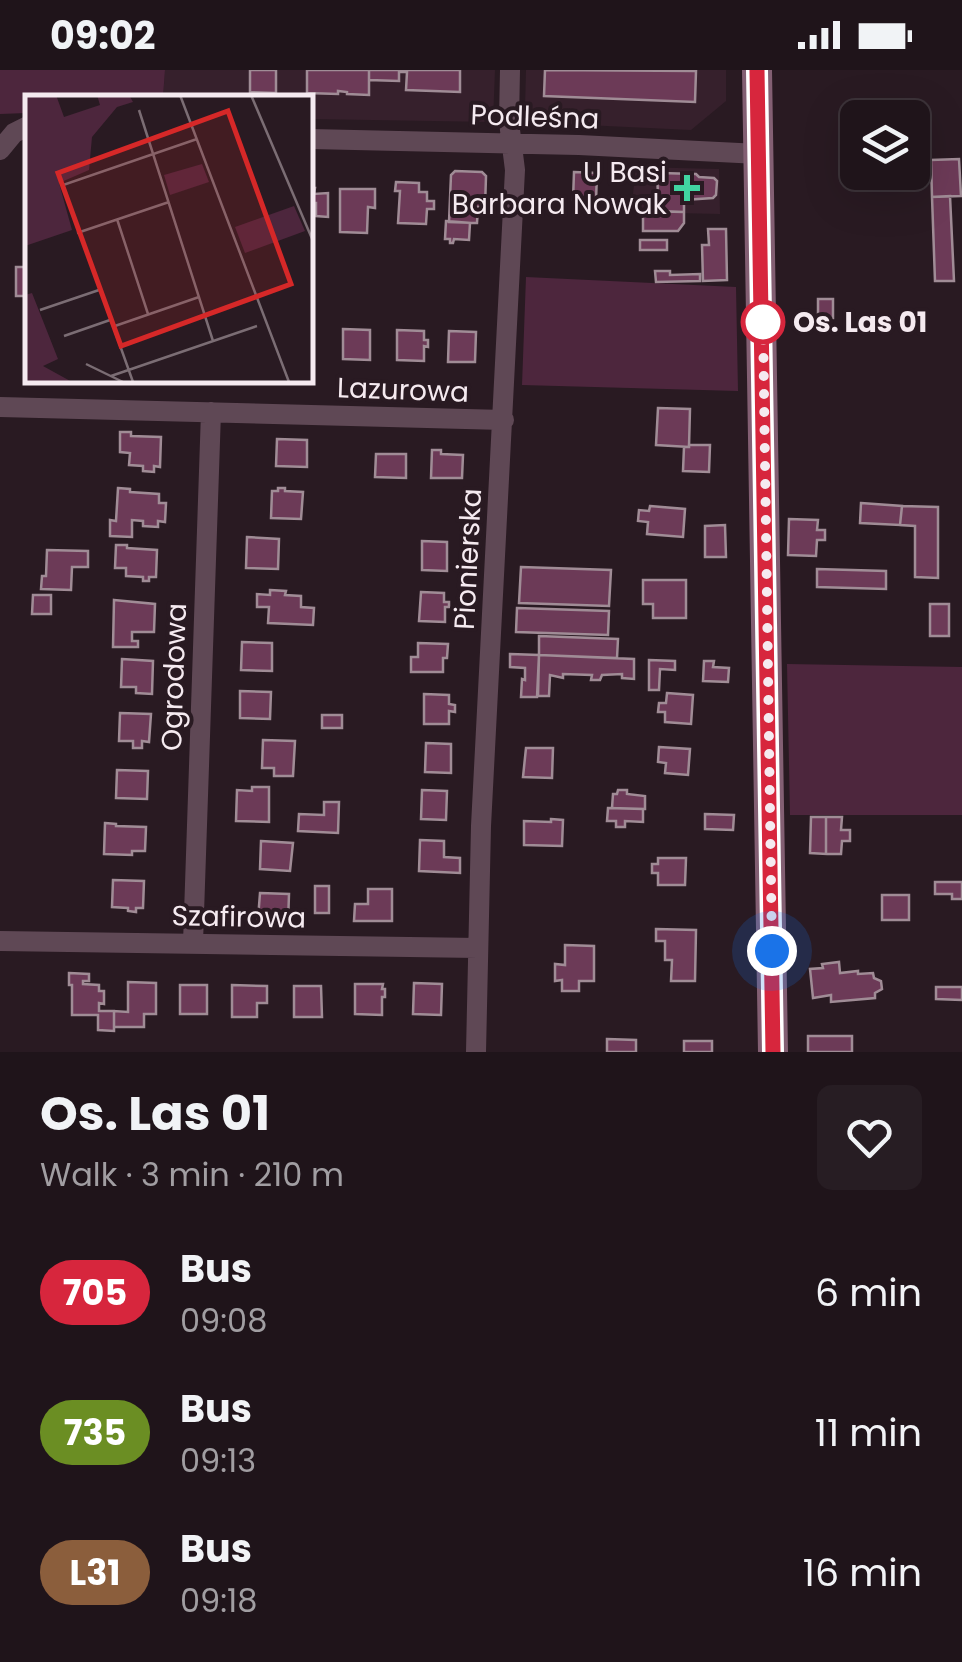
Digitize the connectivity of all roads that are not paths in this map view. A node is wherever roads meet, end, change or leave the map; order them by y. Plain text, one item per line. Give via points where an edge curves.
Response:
1 (510, 70) edge
2 (757, 70) edge
3 (25, 128) edge
4 (312, 139) edge
5 (512, 145) junction
6 (2, 147) edge
7 (758, 154) junction
8 (0, 407) edge
9 (210, 412) junction
10 (504, 420) junction
11 (0, 942) edge
12 (193, 944) junction
13 (478, 948) junction
14 (476, 1052) edge
15 (773, 1052) edge

1 - 5 street, Pionierska
2 - 7 main road
3 - 6 street
4 - 5 street, Podleśna
5 - 7 street, Podleśna
5 - 10 street, Pionierska
7 - 15 main road
8 - 9 street, Lazurowa
9 - 10 street, Lazurowa
9 - 12 street, Ogrodowa
10 - 13 street, Pionierska
11 - 12 street, Szafirowa
12 - 13 street, Szafirowa
13 - 14 street, Pionierska

